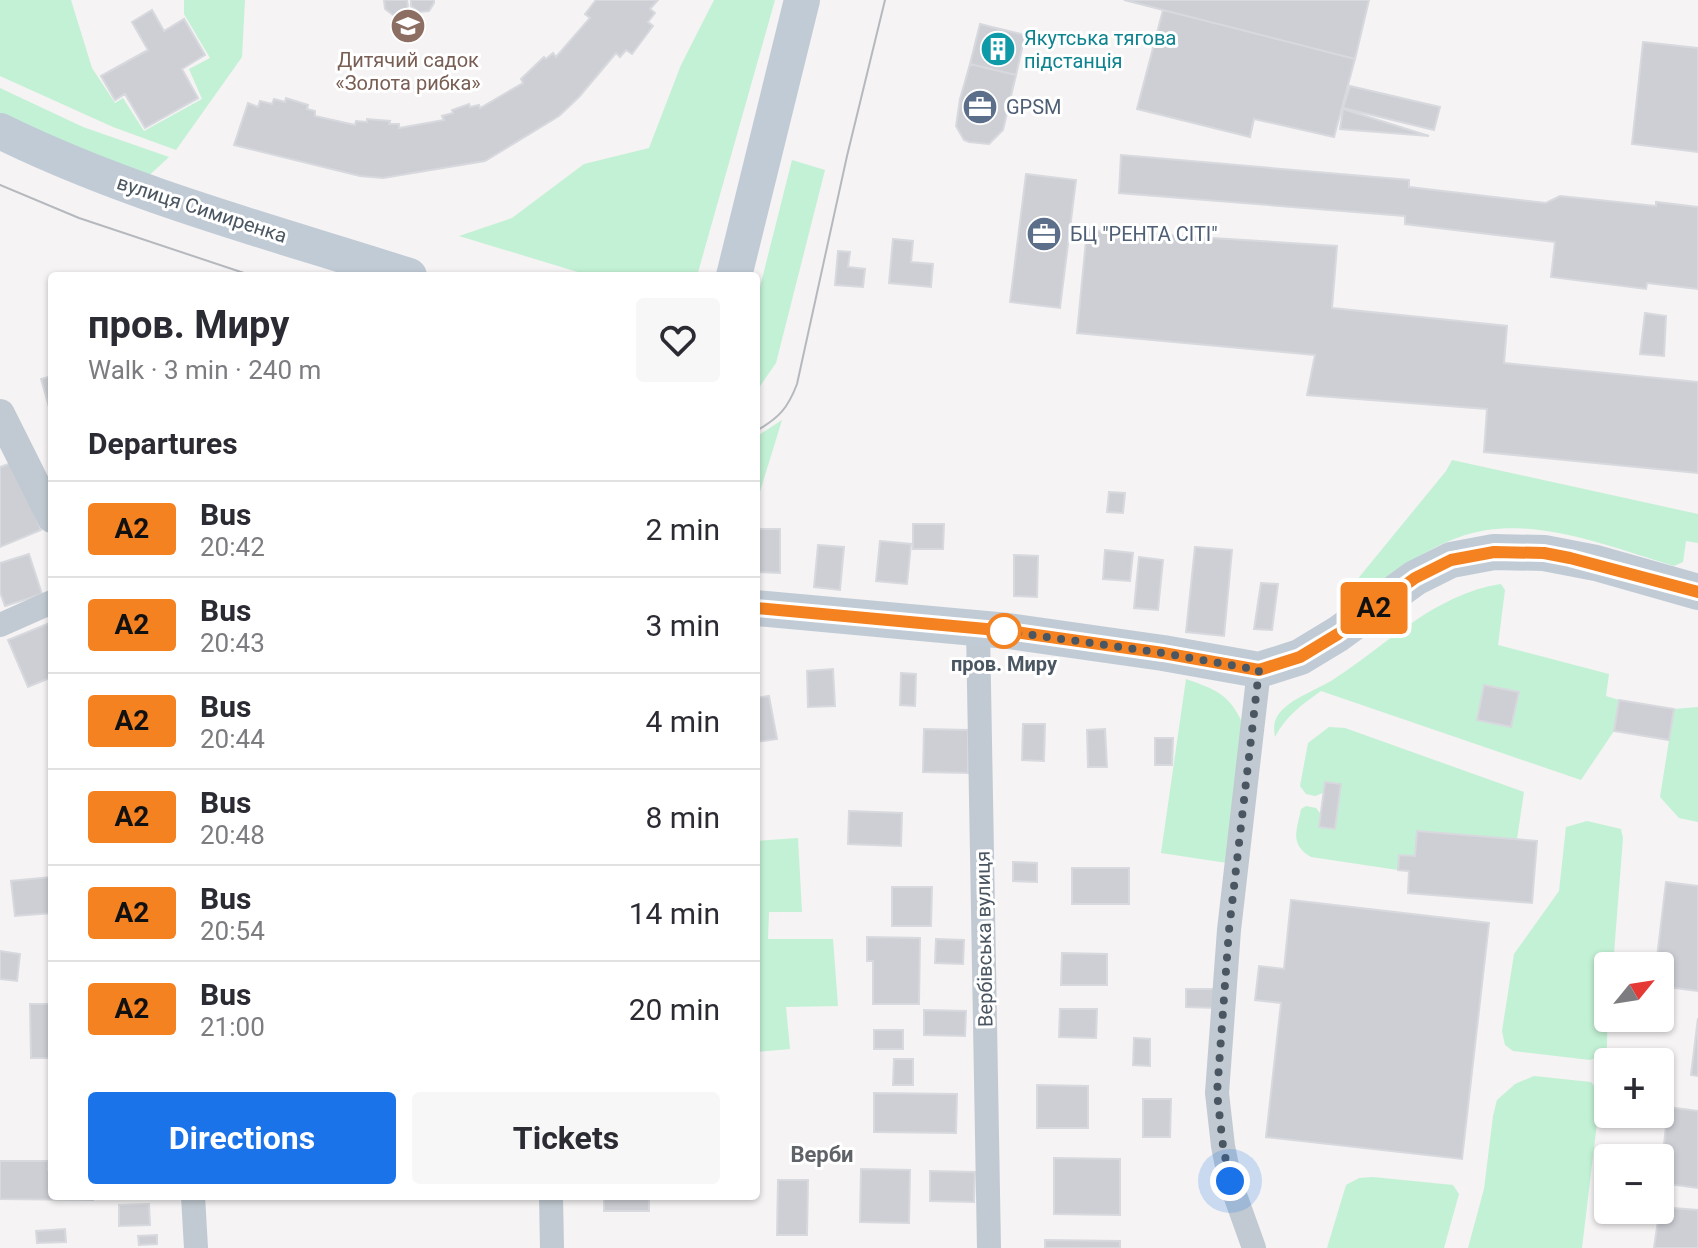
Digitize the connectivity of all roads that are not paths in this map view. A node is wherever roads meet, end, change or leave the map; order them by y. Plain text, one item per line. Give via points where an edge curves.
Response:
1 (802, 0) edge
2 (0, 131) edge
3 (396, 272) edge
4 (735, 272) edge
5 (0, 414) edge
6 (48, 510) edge
7 (1698, 592) edge
8 (48, 604) edge
9 (760, 608) edge
10 (0, 625) edge
11 (978, 629) junction
12 (1259, 670) junction
13 (193, 1200) edge
14 (551, 1200) edge
15 (196, 1248) edge
16 (552, 1248) edge
17 (989, 1248) edge
18 (1254, 1248) edge

1 - 4 main road
2 - 3 main road, вулиця Симиренка via 148,193
5 - 6 street
7 - 12 main road via 1570,558 1494,552 1451,560 1415,578 1300,657
8 - 10 street
9 - 11 main road
11 - 12 main road
11 - 17 street, Вербівська вулиця
12 - 18 street via 1229,930 1217,1093 1230,1181
13 - 15 street
14 - 16 street

